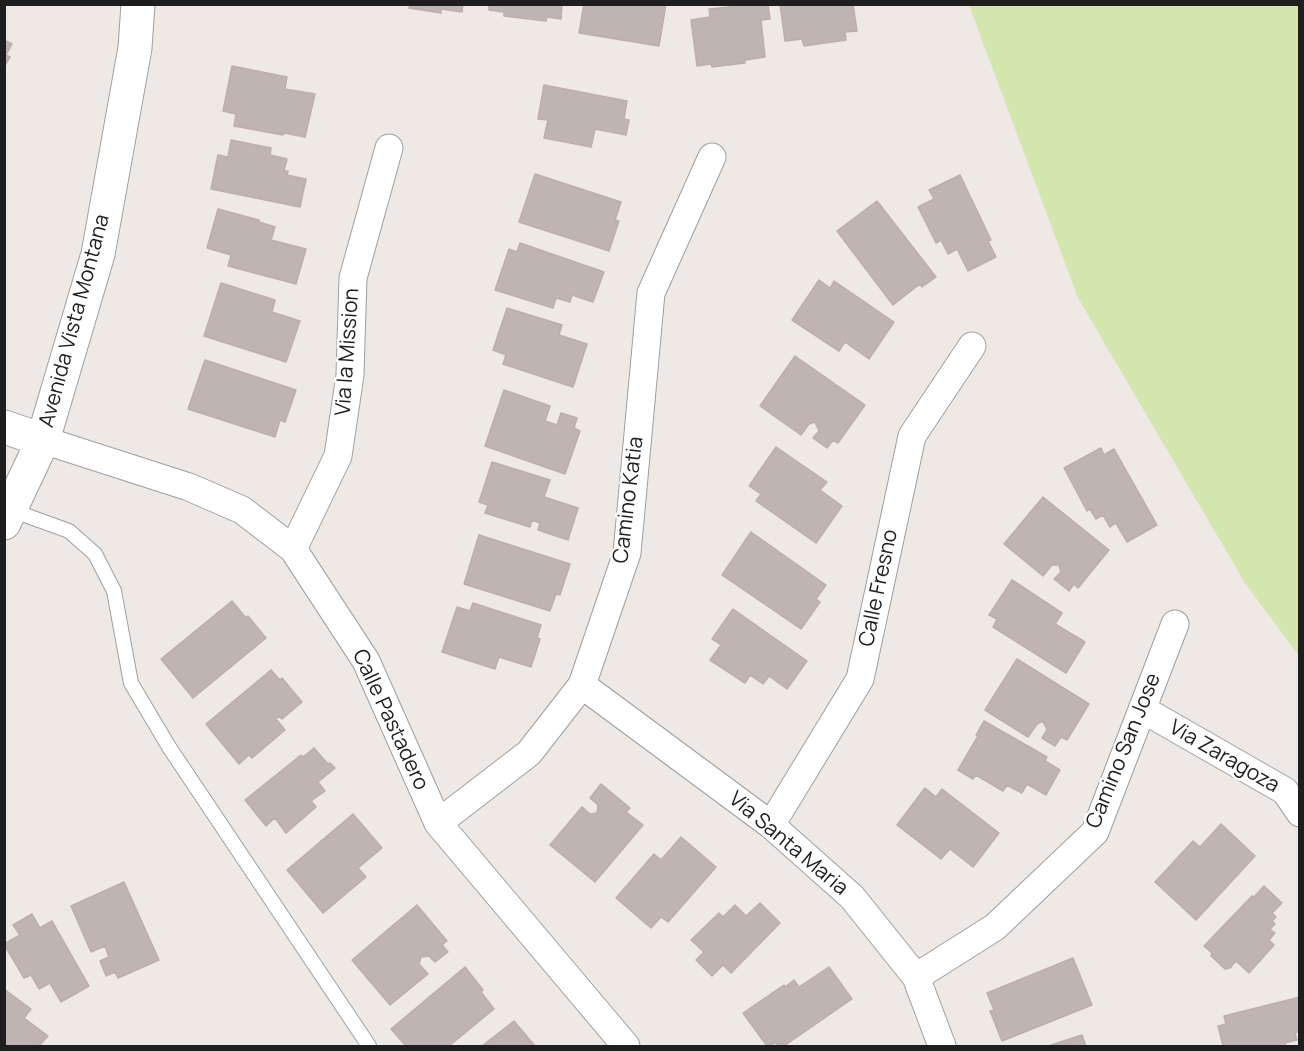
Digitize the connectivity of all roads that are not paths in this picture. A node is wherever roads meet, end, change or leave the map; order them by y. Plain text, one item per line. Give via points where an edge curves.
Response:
1 (138, 4) edge
2 (389, 148) dead end
3 (712, 158) dead end
4 (972, 346) dead end
5 (4, 427) edge
6 (43, 440) junction
7 (8, 517) edge
8 (293, 549) junction
9 (1175, 624) dead end
10 (582, 685) junction
11 (1142, 709) junction
12 (1299, 813) edge
13 (438, 823) junction
14 (771, 825) junction
15 (916, 977) junction
16 (369, 1047) edge
17 (626, 1047) edge
18 (942, 1047) edge

1 - 6 street, Avenida Vista Montana via 135,48 98,254
2 - 8 street, Via la Mission via 352,278 350,375 338,456
3 - 10 street, Camino Katia via 651,292 627,553
4 - 14 street, Calle Fresno via 912,436 860,679
5 - 6 street, Calle Pastadero
6 - 7 street, Avenida Vista Montana
6 - 8 street, Calle Pastadero via 189,487 242,510
7 - 16 lane via 69,531 95,554 114,591 131,683 169,747
8 - 13 street, Calle Pastadero via 366,661
9 - 11 street, Camino San Jose
10 - 13 street, Camino Katia via 529,753
10 - 14 street, Via Santa Maria
11 - 12 street, Via Zaragoza via 1284,791
11 - 15 street, Camino San Jose via 1095,832 994,927
13 - 17 street, Calle Pastadero
14 - 15 street, Via Santa Maria via 852,897
15 - 18 street, Via Santa Maria

